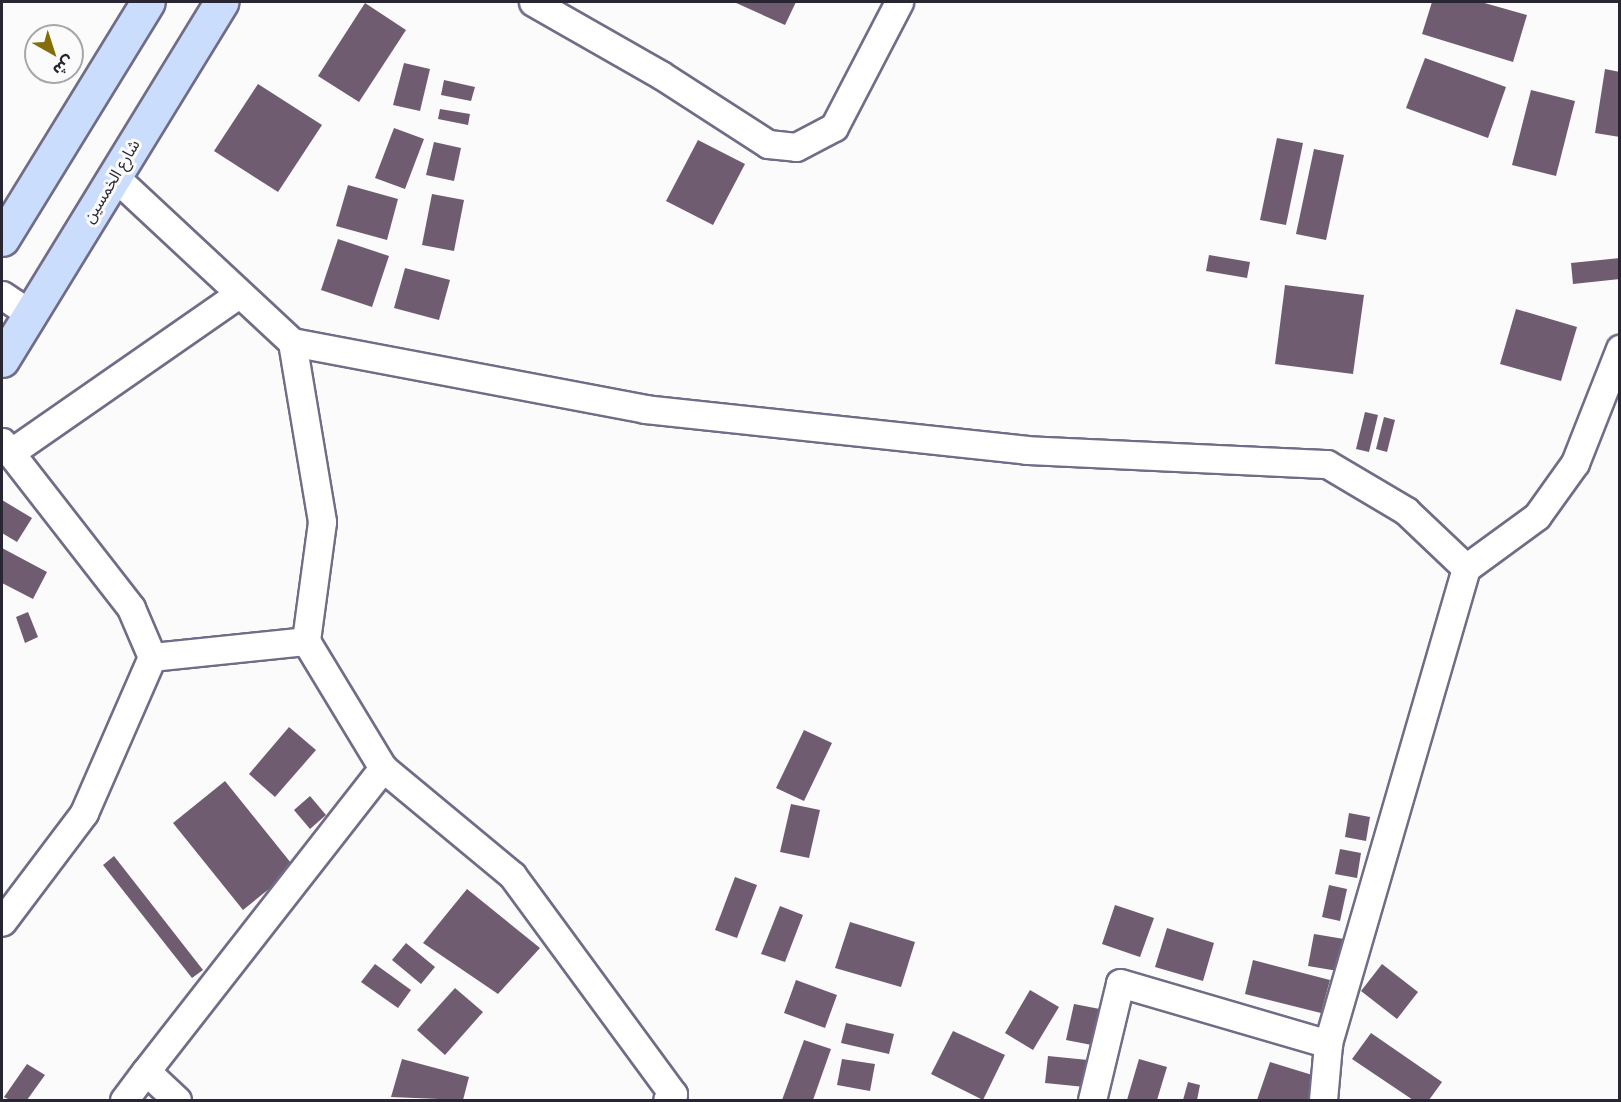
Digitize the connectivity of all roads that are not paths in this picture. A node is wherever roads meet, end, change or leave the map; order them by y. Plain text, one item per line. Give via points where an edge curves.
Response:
1 (148, 2) edge
2 (221, 2) edge
3 (533, 2) edge
4 (899, 2) edge
5 (114, 176) junction
6 (2, 239) edge
7 (239, 294) junction
8 (2, 295) edge
9 (30, 314) junction
10 (292, 342) junction
11 (1620, 349) edge
12 (2, 360) edge
13 (6, 448) edge
14 (1466, 568) junction
15 (306, 641) junction
16 (152, 657) junction
17 (383, 768) junction
18 (2, 922) edge
19 (1328, 1044) junction
20 (146, 1071) junction
21 (674, 1098) edge
22 (124, 1101) edge
23 (177, 1101) edge
24 (1092, 1101) edge
25 (1323, 1101) edge

1 - 6 main road
2 - 5 main road, شارع الخمسين
3 - 4 street via 661,75 768,144 796,147 834,127
5 - 7 street
5 - 9 main road, شارع الخمسين
7 - 10 street
7 - 13 street
8 - 9 street
9 - 12 main road, شارع الخمسين
10 - 14 street via 645,409 1026,450 1327,464 1406,511
10 - 15 street via 322,522
11 - 14 street via 1575,463 1537,516
13 - 16 street via 131,608
14 - 19 street
15 - 16 street
15 - 17 street
16 - 18 street via 84,813
17 - 20 street
17 - 21 street via 512,874
19 - 24 street via 1120,983
19 - 25 street
20 - 22 street
20 - 23 street

